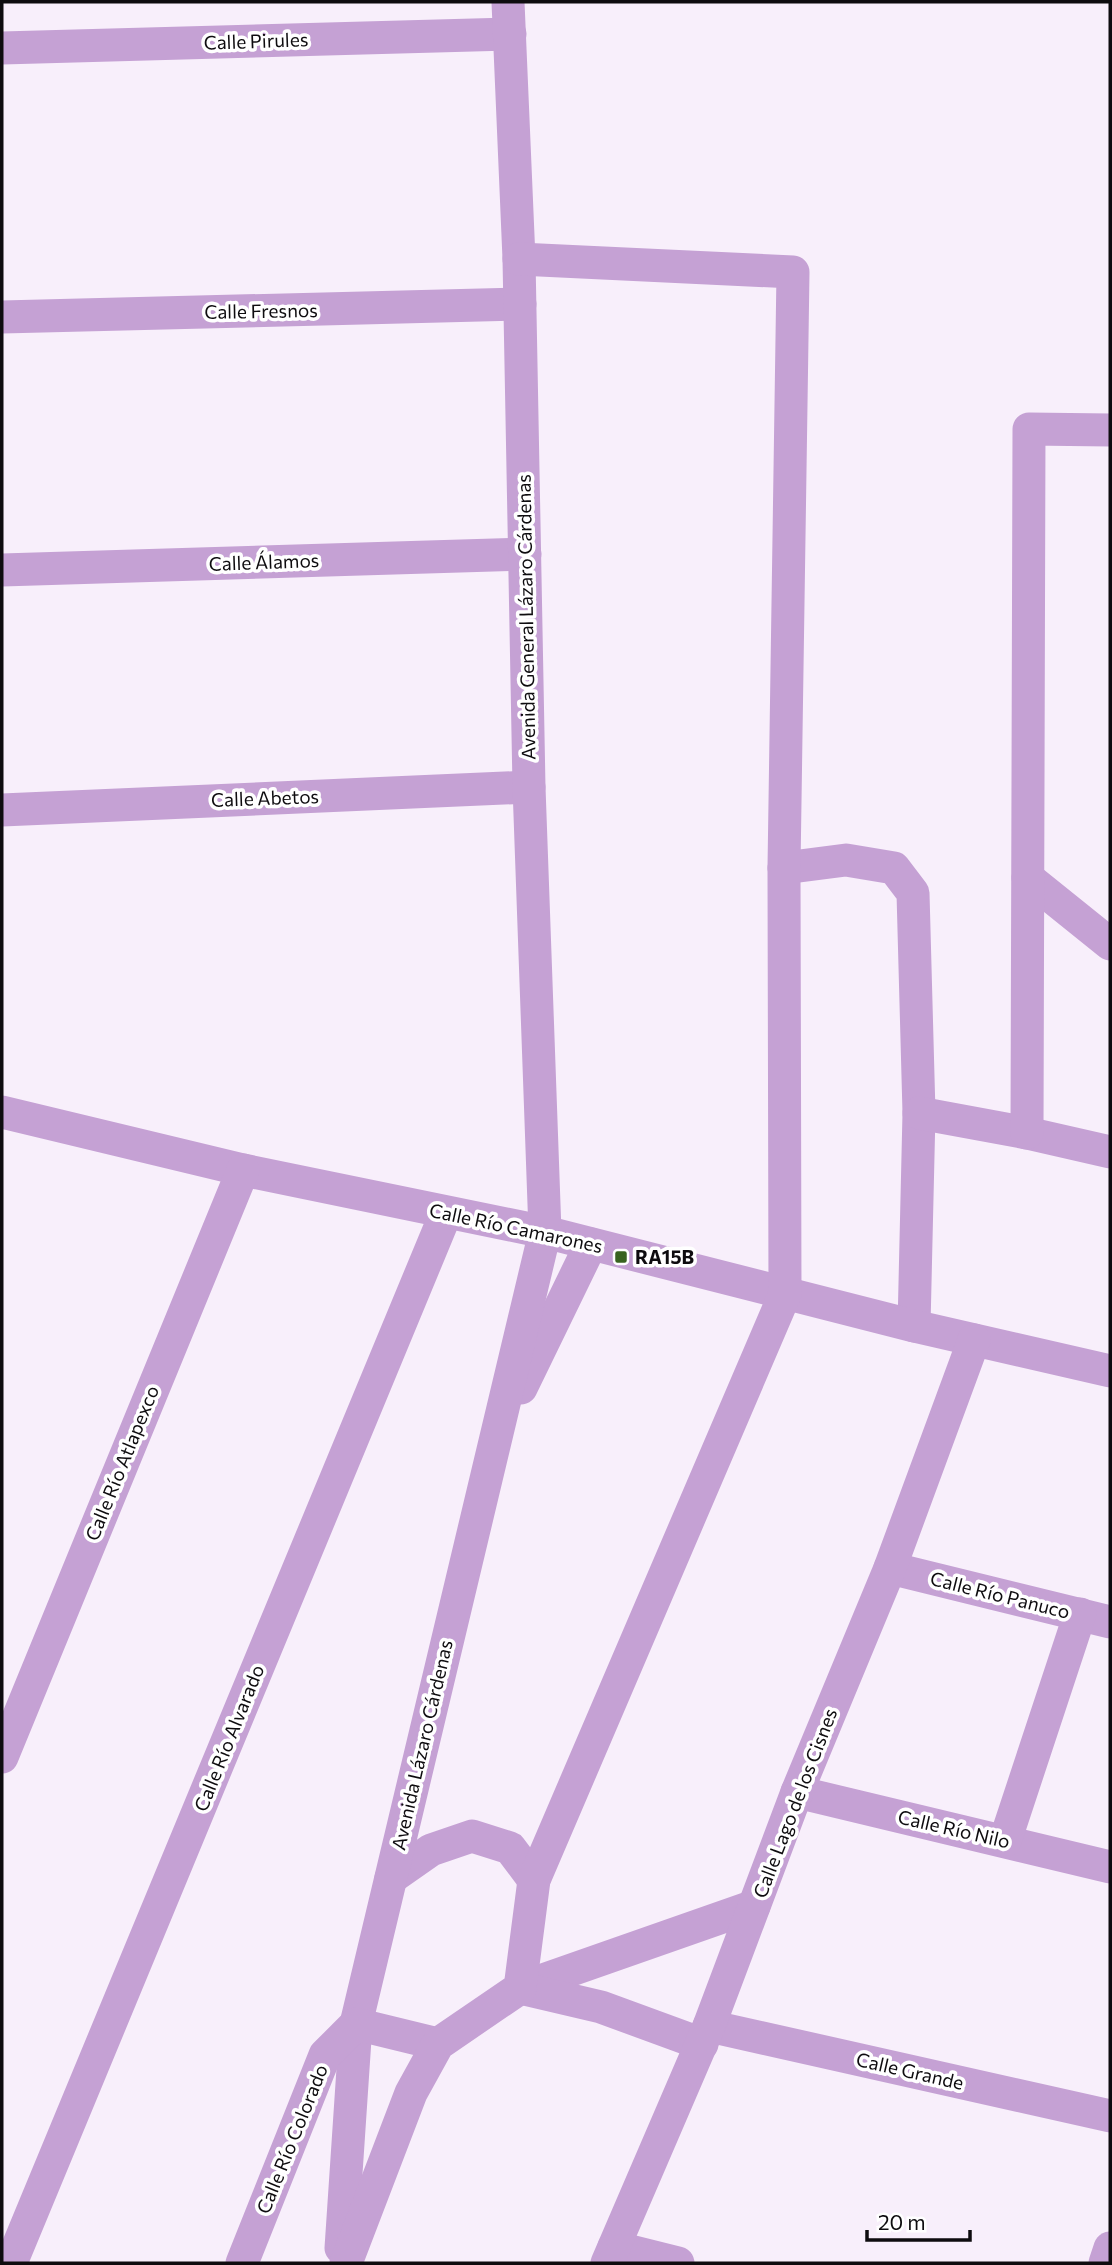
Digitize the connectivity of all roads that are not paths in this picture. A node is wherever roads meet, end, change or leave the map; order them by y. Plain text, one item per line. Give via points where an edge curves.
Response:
1 (509, 18) edge
2 (2, 48) edge
3 (519, 259) junction
4 (520, 304) junction
5 (2, 317) edge
6 (1110, 430) edge
7 (525, 554) junction
8 (2, 570) edge
9 (528, 787) junction
10 (2, 810) edge
11 (784, 868) junction
12 (1028, 878) junction
13 (1110, 944) edge
14 (919, 1113) junction
15 (3, 1115) edge
16 (1027, 1133) junction
17 (1110, 1152) edge
18 (243, 1170) junction
19 (446, 1213) junction
20 (545, 1232) junction
21 (591, 1244) junction
22 (785, 1294) junction
23 (914, 1326) junction
24 (974, 1340) junction
25 (1110, 1371) edge
26 (494, 1444) junction
27 (890, 1568) junction
28 (1095, 1618) edge
29 (2, 1757) edge
30 (797, 1792) junction
31 (1004, 1841) junction
32 (1110, 1867) edge
33 (391, 1878) junction
34 (534, 1880) junction
35 (754, 1906) junction
36 (520, 1988) junction
37 (356, 2024) junction
38 (706, 2035) junction
39 (438, 2044) junction
40 (1110, 2116) edge
41 (1110, 2248) edge
42 (610, 2255) edge
43 (11, 2263) edge
44 (242, 2263) edge
45 (340, 2263) edge
46 (346, 2263) edge
47 (678, 2263) edge
48 (1105, 2263) edge

1 - 2 street, Calle Pirules
1 - 3 street, Avenida General Lázaro Cárdenas
3 - 4 street, Avenida General Lázaro Cárdenas
3 - 11 street via 793,272
4 - 5 street, Calle Fresnos
4 - 7 street, Avenida General Lázaro Cárdenas
6 - 12 street via 1029,429
7 - 8 street, Calle Álamos
7 - 9 street, Avenida General Lázaro Cárdenas
9 - 10 street, Calle Abetos
9 - 20 street, Avenida General Lázaro Cárdenas
11 - 14 street via 846,860 894,868 913,893
11 - 22 street
12 - 13 street
12 - 16 street
14 - 16 street
14 - 23 street
15 - 18 street, Calle Río Camarones
16 - 17 street
18 - 19 street, Calle Río Camarones
18 - 29 street, Calle Río Atlapexco
19 - 20 street, Calle Río Camarones
19 - 43 street, Calle Río Alvarado
20 - 21 street, Calle Río Camarones
20 - 26 street, Avenida Lázaro Cárdenas
21 - 22 street, Calle Río Camarones
21 - 26 street
22 - 23 street, Calle Río Camarones
22 - 34 street
23 - 24 street, Calle Río Camarones
24 - 25 street, Calle Río Camarones
24 - 27 street, Calle Lago de los Cisnes
26 - 33 street, Avenida Lázaro Cárdenas
27 - 28 street, Calle Río Panuco
27 - 30 street, Calle Lago de los Cisnes
28 - 31 street
30 - 31 street, Calle Río Nilo
30 - 35 street, Calle Lago de los Cisnes
31 - 32 street, Calle Río Nilo
33 - 34 street via 430,1850 472,1836 510,1848
33 - 37 street, Avenida Lázaro Cárdenas
34 - 36 street
35 - 36 street
35 - 38 street, Calle Lago de los Cisnes
36 - 38 street, Calle Grande
36 - 39 street
37 - 39 street
37 - 44 street, Calle Río Colorado via 325,2054
37 - 45 street, Avenida Lázaro Cárdenas
38 - 40 street, Calle Grande
38 - 42 street, Calle Lago de los Cisnes
39 - 46 street via 411,2093
41 - 48 street
42 - 47 street

